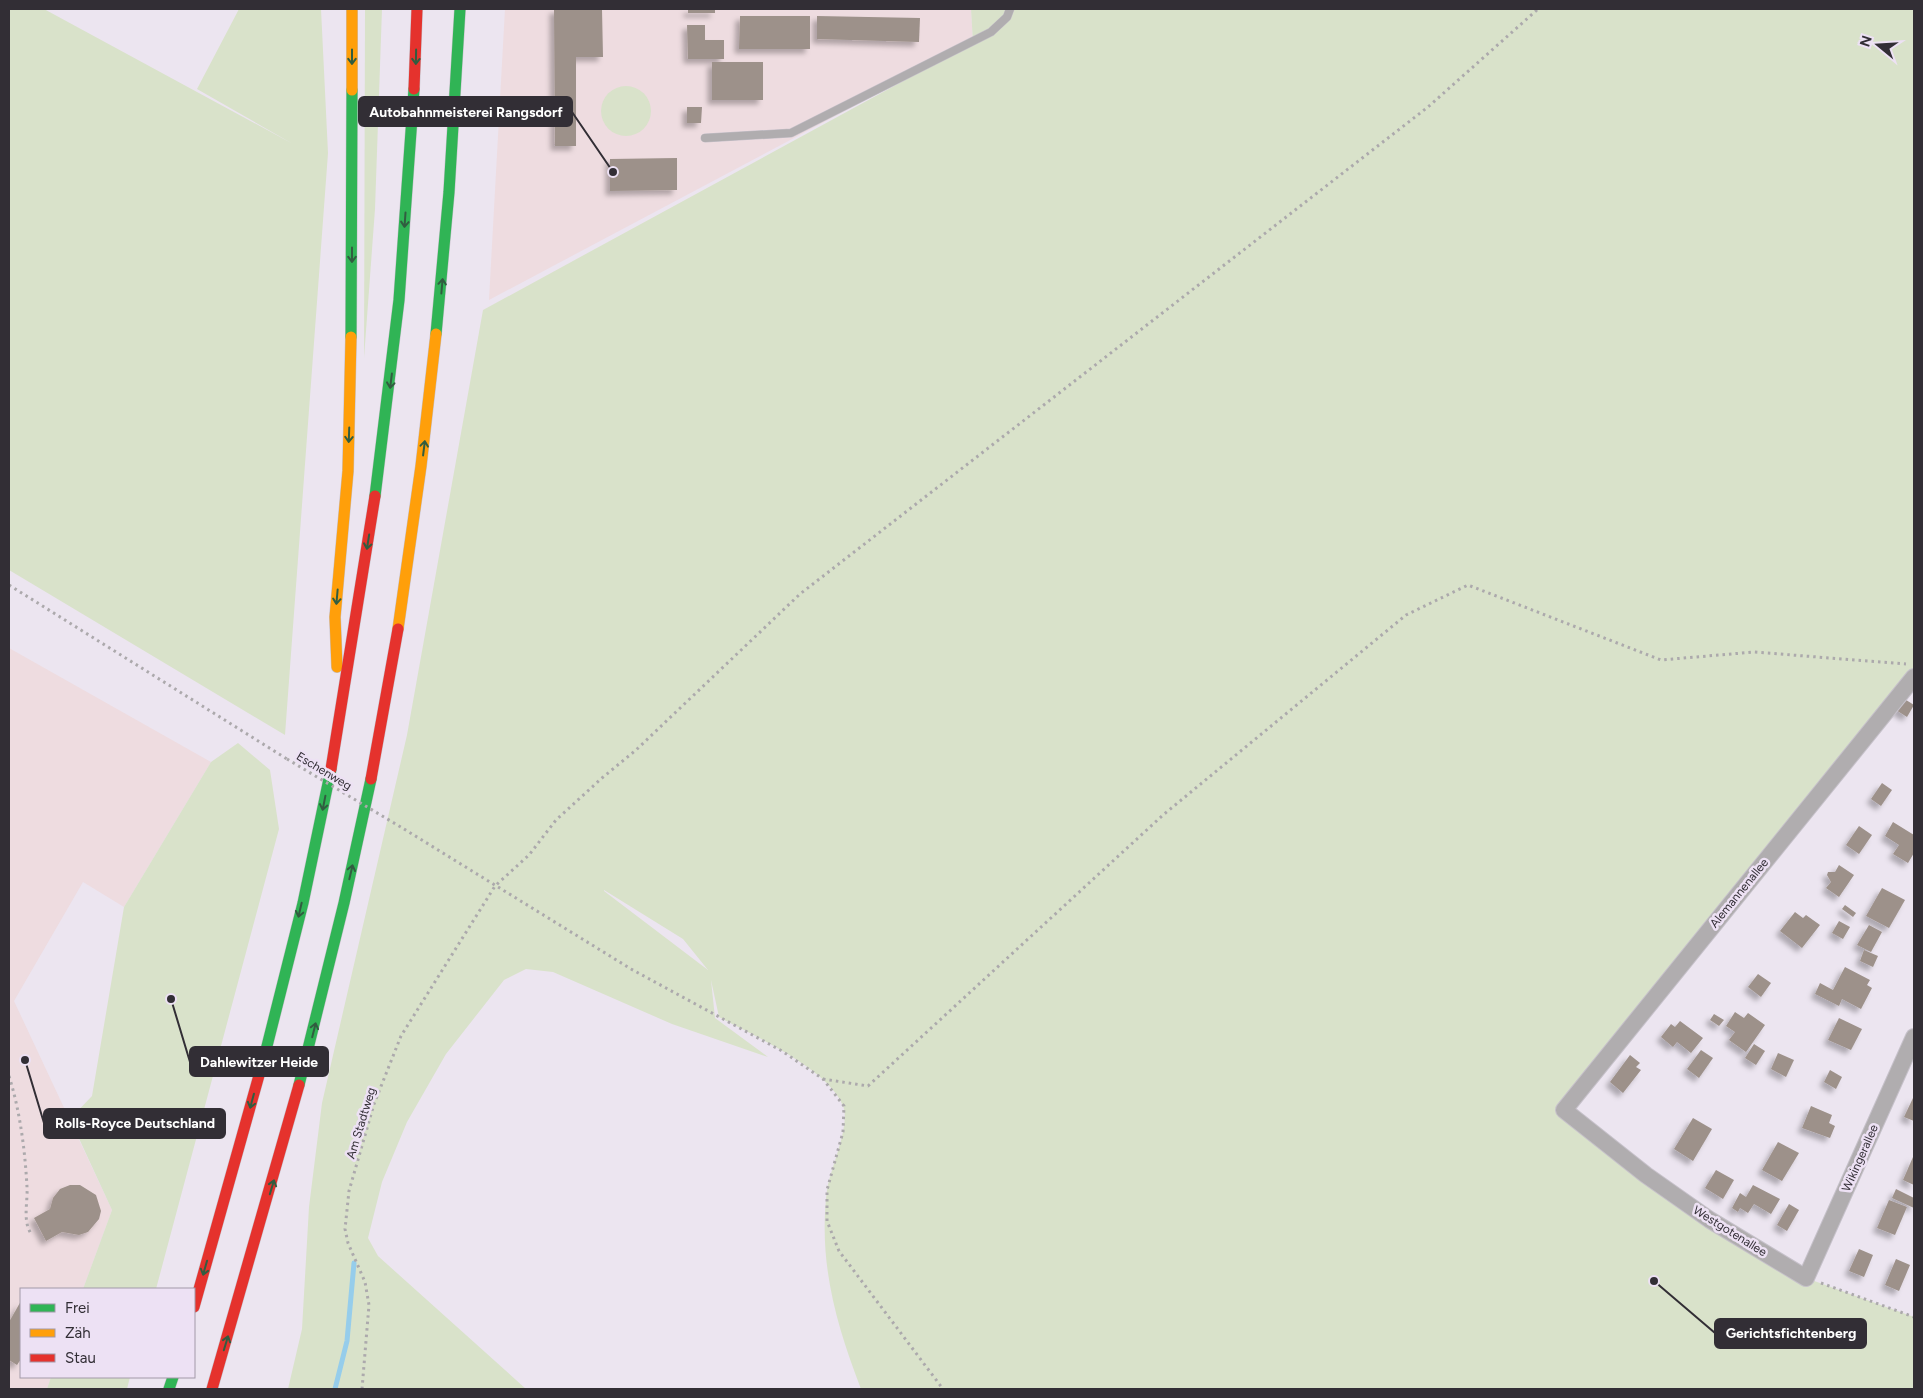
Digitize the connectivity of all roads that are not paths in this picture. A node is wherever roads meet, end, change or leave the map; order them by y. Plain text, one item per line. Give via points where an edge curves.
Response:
1 (352, 9) edge
2 (417, 9) edge
3 (460, 9) edge
4 (1010, 9) edge
5 (704, 138) dead end
6 (1914, 676) edge
7 (340, 721) junction
8 (1914, 1038) edge
9 (1564, 1110) joint
10 (1806, 1278) joint
11 (195, 1303) edge
12 (212, 1389) edge

1 -> 7 highway via 351,367 348,471 335,617
2 -> 7 highway via 416,72 395,342 381,463
12 -> 3 highway via 275,1175 321,1002 378,741 417,506 436,352 448,221
4 - 5 lane via 1007,17 991,32 791,133
6 - 9 street, Alemannenallee
7 -> 11 highway via 316,845 284,977
8 - 10 street, Wikingerallee
9 - 10 street, Westgotenallee via 1646,1175 1710,1220

